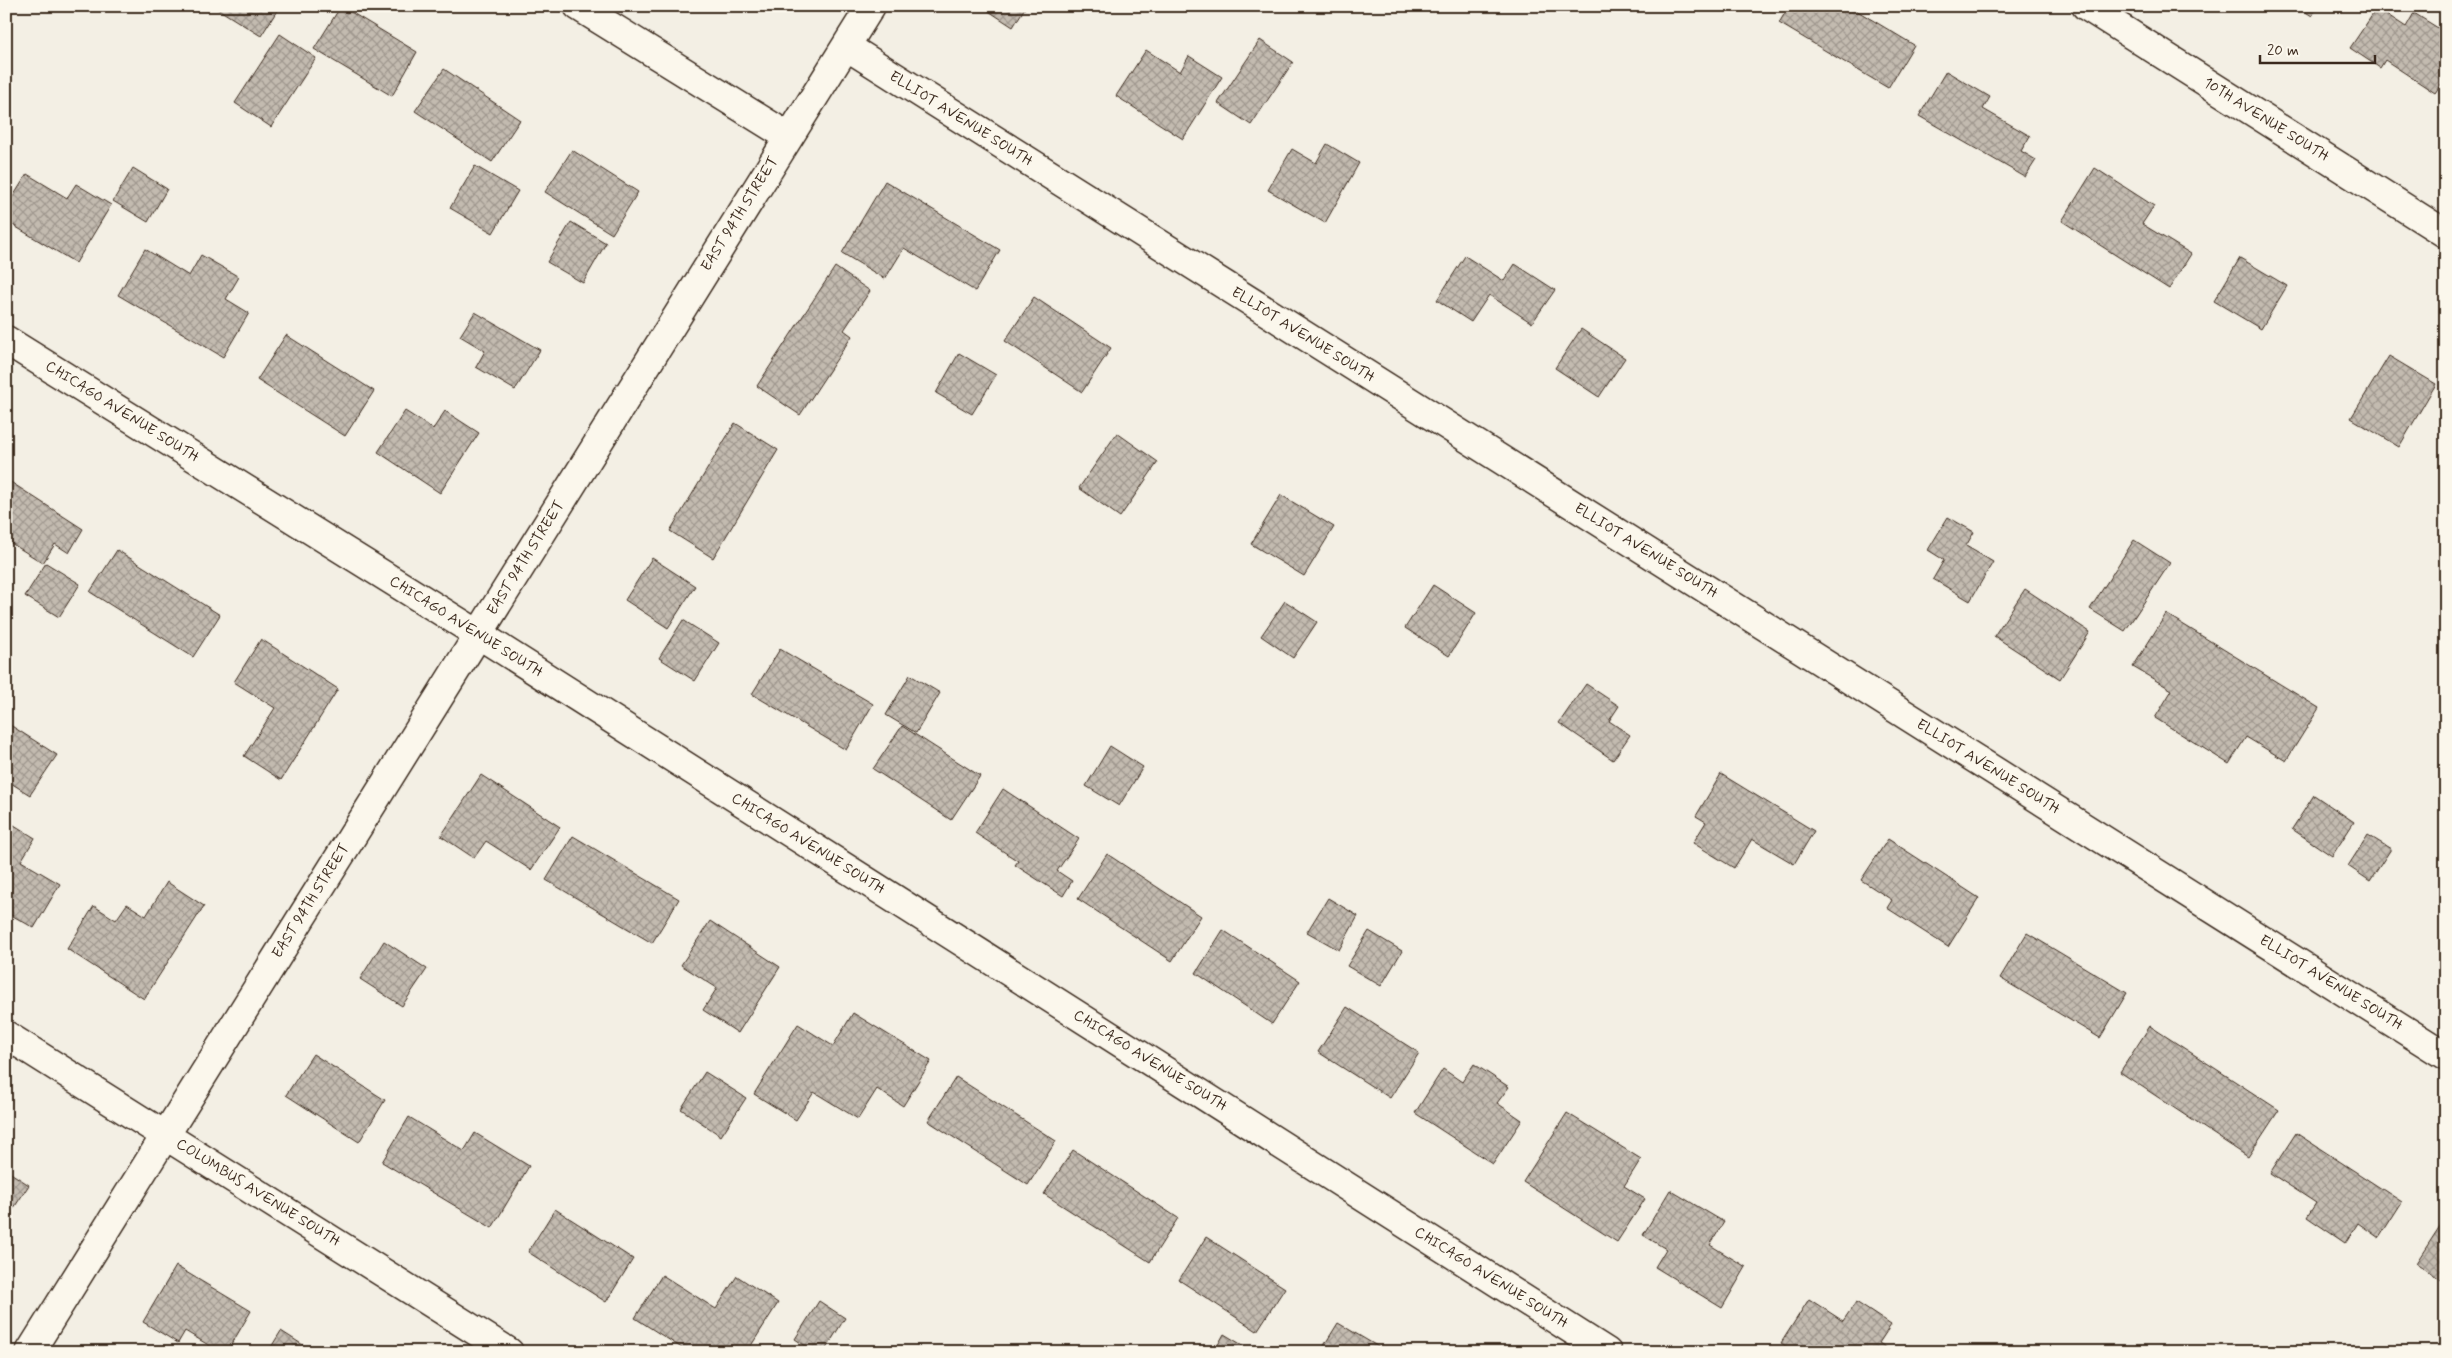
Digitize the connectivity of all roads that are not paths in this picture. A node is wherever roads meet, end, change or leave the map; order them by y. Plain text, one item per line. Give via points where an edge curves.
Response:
1 (578, 6) edge
2 (870, 6) edge
3 (2086, 6) edge
4 (846, 46) junction
5 (789, 137) junction
6 (2446, 234) edge
7 (6, 340) edge
8 (478, 634) junction
9 (6, 1035) edge
10 (2446, 1056) edge
11 (165, 1135) junction
12 (30, 1352) edge
13 (509, 1352) edge
14 (1607, 1352) edge

1 - 5 street
2 - 4 street, EAST 94TH STREET
3 - 6 street, 10TH AVENUE SOUTH
4 - 5 street, EAST 94TH STREET
4 - 10 street, ELLIOT AVENUE SOUTH
5 - 8 street, EAST 94TH STREET
7 - 8 street, CHICAGO AVENUE SOUTH
8 - 11 street, EAST 94TH STREET
8 - 14 street, CHICAGO AVENUE SOUTH
9 - 11 street, COLUMBUS AVENUE SOUTH
11 - 12 street, EAST 94TH STREET
11 - 13 street, COLUMBUS AVENUE SOUTH

